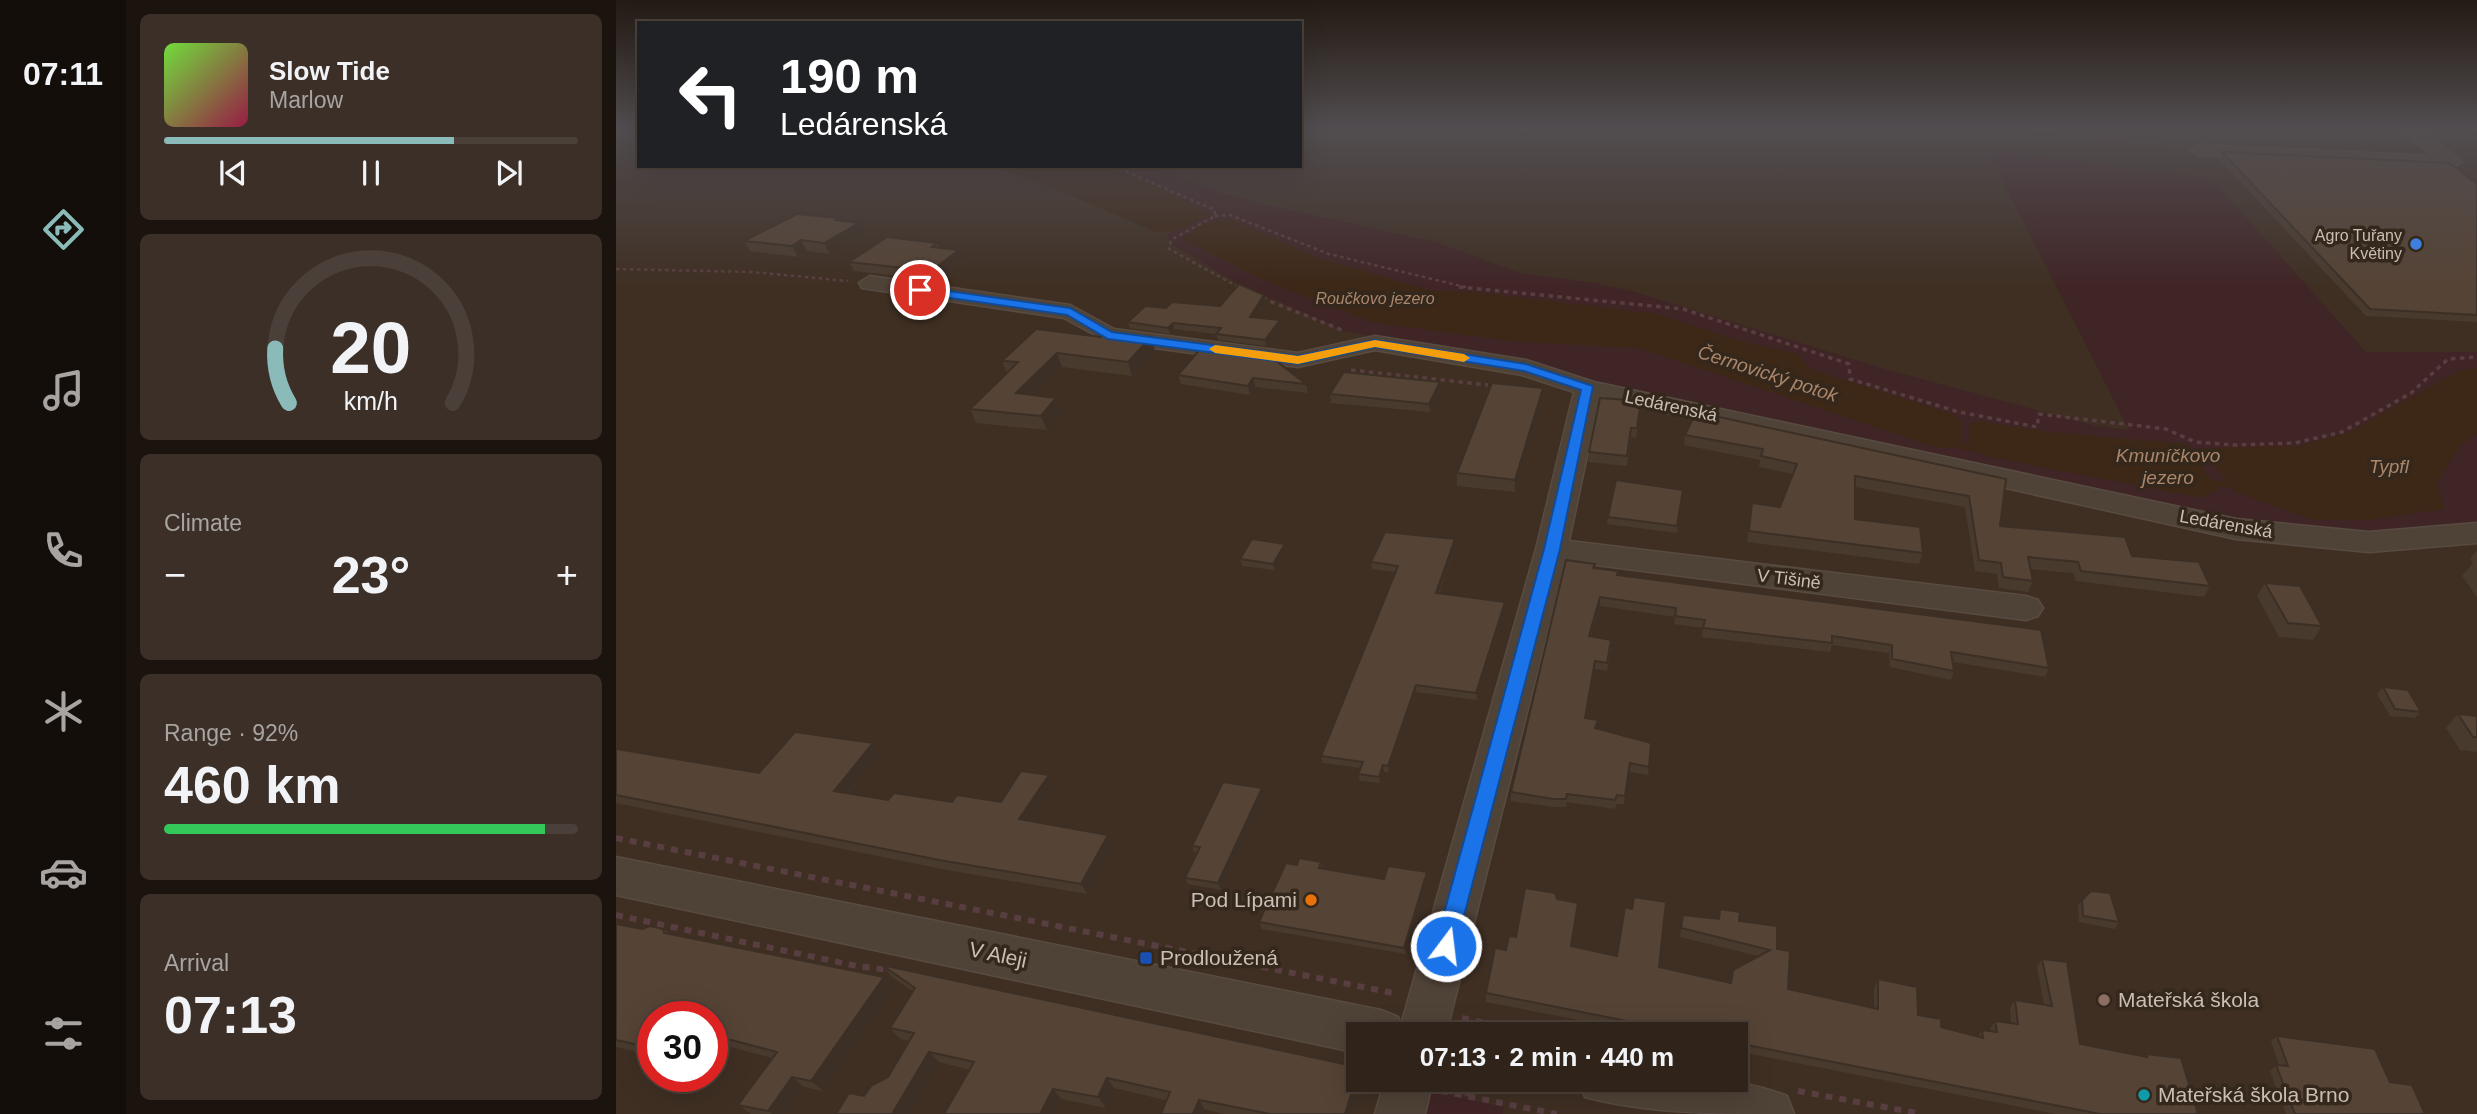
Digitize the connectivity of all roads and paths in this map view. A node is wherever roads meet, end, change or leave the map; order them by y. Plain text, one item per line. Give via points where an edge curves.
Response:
1 (1150, 182) edge
2 (1214, 216) junction
3 (616, 269) edge
4 (870, 283) joint
5 (1375, 344) junction
6 (2477, 357) edge
7 (1342, 369) dead end
8 (1491, 385) edge
9 (1588, 388) junction
10 (2477, 533) edge
11 (1552, 549) junction
12 (2026, 608) dead end
13 (616, 838) edge
14 (616, 876) edge
15 (616, 915) edge
16 (900, 972) edge
17 (1432, 999) junction
18 (1425, 1022) edge
19 (1476, 1022) edge
20 (1346, 1027) edge
21 (1468, 1092) edge
22 (1699, 1092) edge
23 (1406, 1093) edge
24 (1467, 1096) junction
25 (1779, 1102) edge
26 (1557, 1114) edge
27 (1922, 1114) edge

1 - 2 path via 1215,210
2 - 5 path via 1171,240 1169,249 1228,283
2 - 6 path via 1230,215 1329,254 1465,288 1683,310 1849,364 1850,379 1959,412 2037,427 2039,414 2166,429 2195,442 2295,443 2342,432 2411,393 2448,359
3 - 4 path via 752,272
4 - 5 street, Ledárenská via 1070,312 1108,335 1298,360
5 - 9 street, Ledárenská via 1526,368
7 - 8 path
9 - 10 street, Ledárenská via 2236,528 2369,542
9 - 11 street
11 - 12 street, V Tišině
11 - 17 street
13 - 17 path
14 - 20 street, V Aleji
15 - 16 path
17 - 18 street
17 - 19 path via 1459,1006 1463,1019
21 - 24 path
22 - 25 street
23 - 24 path
24 - 26 path
25 - 27 path

